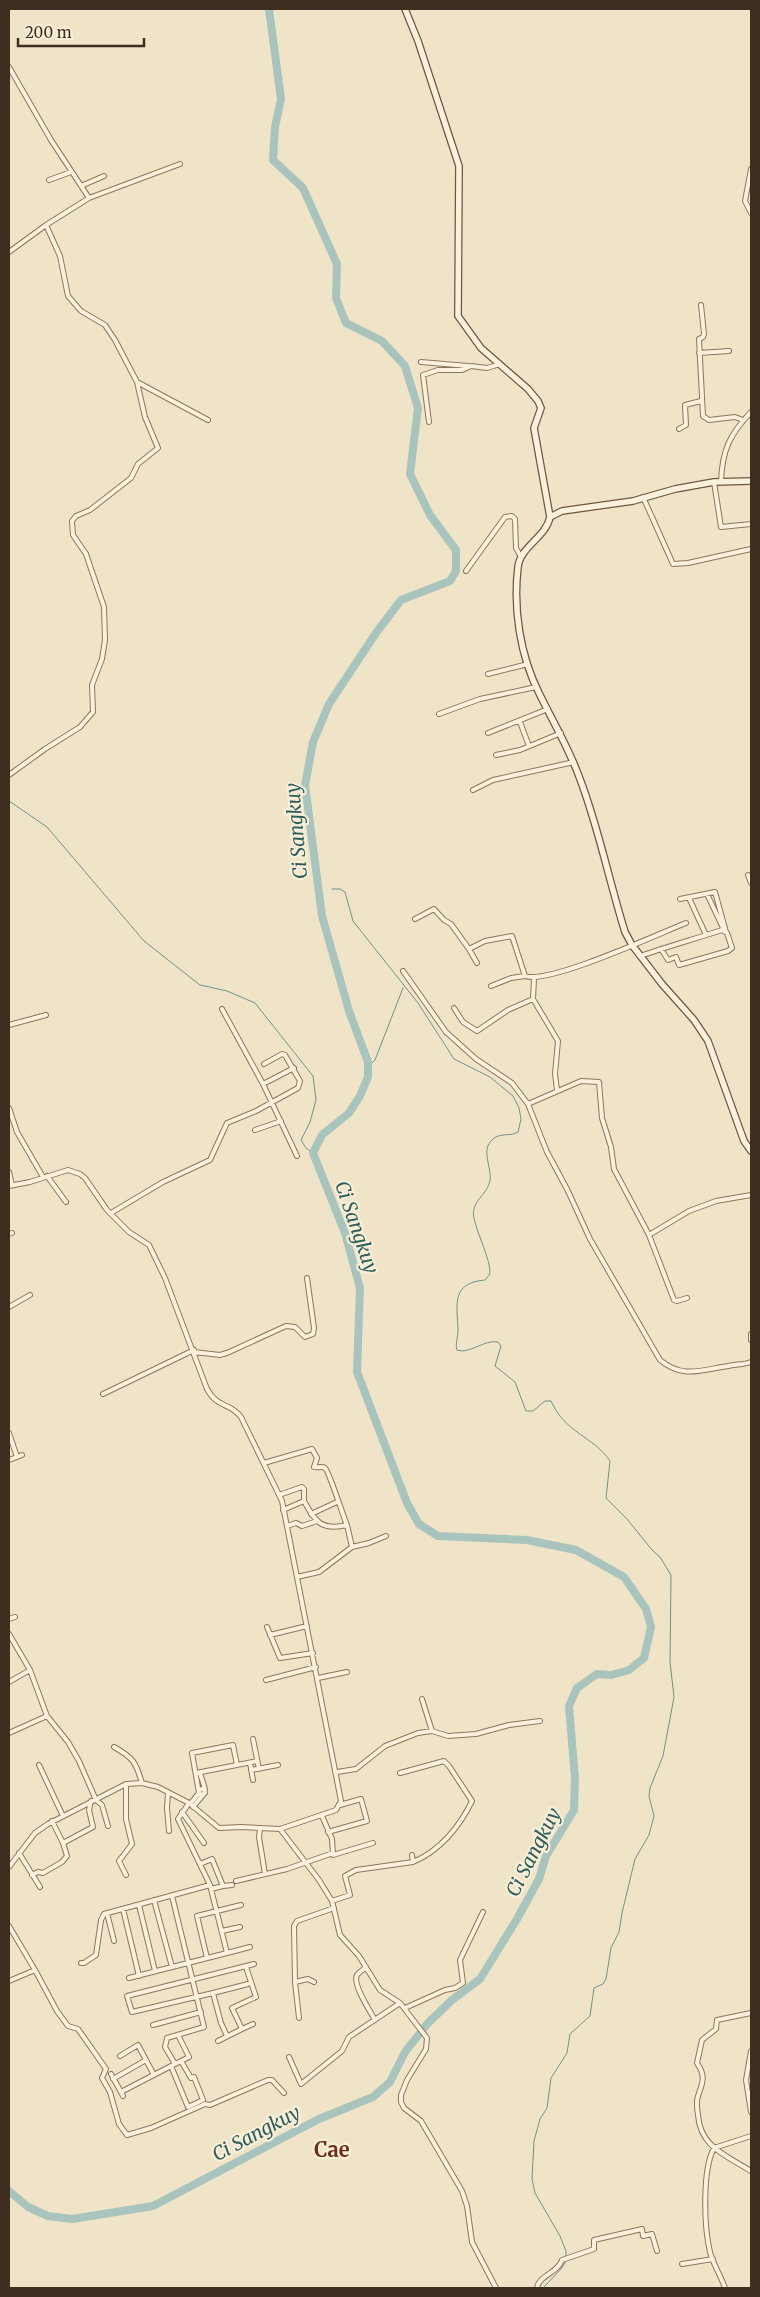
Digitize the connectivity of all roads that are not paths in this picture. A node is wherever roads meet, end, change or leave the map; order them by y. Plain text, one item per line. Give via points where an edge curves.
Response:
1 (405, 9) edge
2 (9, 67) edge
3 (180, 164) dead end
4 (751, 169) edge
5 (72, 172) junction
6 (104, 176) dead end
7 (49, 180) dead end
8 (81, 186) junction
9 (89, 198) junction
10 (745, 198) junction
11 (751, 200) edge
12 (751, 213) edge
13 (46, 225) junction
14 (9, 252) edge
15 (701, 305) dead end
16 (729, 350) dead end
17 (699, 354) junction
18 (421, 362) dead end
19 (500, 364) junction
20 (468, 366) junction
21 (137, 382) junction
22 (702, 401) junction
23 (751, 412) edge
24 (208, 420) dead end
25 (743, 420) junction
26 (429, 422) dead end
27 (679, 429) dead end
28 (714, 482) junction
29 (721, 482) junction
30 (751, 482) edge
31 (644, 497) junction
32 (550, 517) junction
33 (751, 524) edge
34 (751, 548) edge
35 (521, 557) junction
36 (466, 571) dead end
37 (528, 664) junction
38 (488, 674) dead end
39 (536, 687) junction
40 (548, 710) junction
41 (439, 714) dead end
42 (520, 722) junction
43 (488, 733) dead end
44 (561, 733) junction
45 (529, 746) junction
46 (496, 755) dead end
47 (574, 762) junction
48 (9, 775) edge
49 (473, 790) dead end
50 (748, 875) dead end
51 (751, 883) edge
52 (706, 894) junction
53 (689, 898) junction
54 (680, 899) dead end
55 (415, 919) dead end
56 (686, 923) dead end
57 (725, 931) junction
58 (706, 935) junction
59 (632, 945) junction
60 (469, 949) junction
61 (661, 949) junction
62 (640, 956) junction
63 (477, 963) dead end
64 (403, 971) dead end
65 (525, 976) junction
66 (534, 978) junction
67 (491, 986) dead end
68 (533, 998) junction
69 (454, 1008) dead end
70 (222, 1009) dead end
71 (46, 1015) dead end
72 (9, 1025) edge
73 (264, 1064) dead end
74 (294, 1068) junction
75 (264, 1084) junction
76 (557, 1090) junction
77 (272, 1102) junction
78 (528, 1104) junction
79 (9, 1108) edge
80 (281, 1121) junction
81 (255, 1130) dead end
82 (751, 1150) edge
83 (297, 1156) dead end
84 (9, 1172) edge
85 (45, 1176) junction
86 (11, 1186) edge
87 (751, 1195) edge
88 (66, 1202) dead end
89 (111, 1213) junction
90 (648, 1235) junction
91 (307, 1278) dead end
92 (30, 1295) dead end
93 (687, 1298) dead end
94 (9, 1308) edge
95 (751, 1334) edge
96 (751, 1340) edge
97 (195, 1351) junction
98 (751, 1362) edge
99 (102, 1394) dead end
100 (9, 1433) edge
101 (22, 1455) dead end
102 (17, 1457) junction
103 (9, 1460) edge
104 (264, 1463) junction
105 (279, 1495) junction
106 (304, 1501) junction
107 (337, 1502) junction
108 (283, 1510) junction
109 (311, 1514) junction
110 (317, 1521) junction
111 (347, 1525) junction
112 (286, 1526) junction
113 (386, 1536) dead end
114 (352, 1547) junction
115 (297, 1577) junction
116 (15, 1617) dead end
117 (9, 1619) edge
118 (307, 1626) junction
119 (267, 1627) dead end
120 (9, 1634) edge
121 (270, 1635) junction
122 (313, 1653) junction
123 (316, 1667) junction
124 (30, 1670) junction
125 (347, 1672) dead end
126 (318, 1678) junction
127 (266, 1680) dead end
128 (9, 1682) edge
129 (422, 1700) dead end
130 (47, 1716) junction
131 (540, 1722) dead end
132 (432, 1731) junction
133 (9, 1733) edge
134 (253, 1739) dead end
135 (114, 1747) dead end
136 (257, 1761) junction
137 (250, 1762) junction
138 (39, 1765) dead end
139 (237, 1765) junction
140 (278, 1765) dead end
141 (259, 1769) junction
142 (251, 1770) junction
143 (337, 1772) junction
144 (198, 1773) junction
145 (400, 1773) dead end
146 (253, 1780) dead end
147 (126, 1784) junction
148 (142, 1784) junction
149 (168, 1792) junction
150 (200, 1792) junction
151 (96, 1800) junction
152 (91, 1801) junction
153 (191, 1805) junction
154 (340, 1805) junction
155 (182, 1812) junction
156 (63, 1816) junction
157 (322, 1816) junction
158 (52, 1821) junction
159 (108, 1826) dead end
160 (260, 1828) junction
161 (280, 1829) junction
162 (169, 1830) dead end
163 (328, 1832) junction
164 (63, 1843) junction
165 (373, 1843) dead end
166 (204, 1844) dead end
167 (19, 1853) junction
168 (333, 1853) junction
169 (412, 1855) dead end
170 (306, 1862) junction
171 (413, 1862) junction
172 (200, 1864) junction
173 (9, 1867) edge
174 (266, 1874) junction
175 (32, 1875) junction
176 (126, 1875) dead end
177 (236, 1881) dead end
178 (232, 1885) dead end
179 (223, 1886) junction
180 (40, 1887) dead end
181 (210, 1887) junction
182 (172, 1896) junction
183 (154, 1900) junction
184 (332, 1901) junction
185 (139, 1905) junction
186 (241, 1905) dead end
187 (334, 1908) junction
188 (123, 1909) junction
189 (216, 1910) junction
190 (483, 1912) dead end
191 (107, 1913) junction
192 (9, 1926) edge
193 (240, 1927) dead end
194 (222, 1931) junction
195 (114, 1941) dead end
196 (250, 1947) dead end
197 (227, 1953) junction
198 (207, 1958) junction
199 (81, 1963) dead end
200 (189, 1963) junction
201 (254, 1964) dead end
202 (172, 1967) junction
203 (246, 1967) junction
204 (366, 1968) junction
205 (35, 1970) junction
206 (155, 1971) junction
207 (139, 1976) junction
208 (129, 1978) dead end
209 (9, 1981) edge
210 (193, 1981) junction
211 (295, 1982) junction
212 (314, 1982) dead end
213 (248, 1984) dead end
214 (214, 1993) junction
215 (196, 1996) junction
216 (400, 2002) junction
217 (404, 2008) junction
218 (200, 2012) junction
219 (751, 2013) edge
220 (299, 2018) dead end
221 (375, 2020) junction
222 (253, 2024) dead end
223 (153, 2025) dead end
224 (242, 2029) junction
225 (178, 2035) junction
226 (227, 2036) junction
227 (218, 2041) dead end
228 (751, 2051) edge
229 (120, 2056) dead end
230 (289, 2057) dead end
231 (146, 2060) junction
232 (181, 2061) junction
233 (173, 2065) junction
234 (154, 2075) junction
235 (284, 2093) dead end
236 (751, 2112) edge
237 (751, 2136) edge
238 (714, 2148) junction
239 (751, 2172) edge
240 (593, 2235) dead end
241 (594, 2240) junction
242 (656, 2251) dead end
243 (713, 2260) junction
244 (682, 2264) dead end
245 (496, 2288) edge
246 (538, 2288) edge
247 (725, 2288) edge

1 - 19 street via 459,166 458,316 481,348
2 - 5 street
3 - 9 street
4 - 10 street
5 - 7 street
5 - 8 street
6 - 8 street
8 - 9 street
9 - 13 street
10 - 11 street
10 - 12 street
13 - 14 street
13 - 21 street via 60,256 71,300 81,311 105,325
15 - 17 street via 704,334 699,339
16 - 17 street
17 - 22 street
18 - 20 street
19 - 20 street via 487,368
19 - 32 street via 533,394 540,406 534,428
20 - 26 street via 462,370 438,370 423,376
21 - 24 street
21 - 48 street via 157,450 138,464 131,478 90,510 76,516 71,525 75,539 86,554 104,607 104,652 92,685 93,712 80,727
22 - 25 street via 705,420 735,417
22 - 27 street via 685,405 686,425
23 - 25 street
25 - 29 street via 724,450
28 - 29 street
28 - 31 street
28 - 33 street via 721,527
29 - 30 street
31 - 32 street via 562,511
31 - 34 street via 673,564
32 - 35 street
35 - 36 street via 516,548 515,520 509,516 500,522
35 - 37 street via 517,609 520,638
37 - 38 street
37 - 39 street
39 - 40 street
39 - 41 street via 480,699
40 - 42 street
40 - 44 street
42 - 43 street
42 - 45 street
44 - 45 street
44 - 47 street
45 - 46 street
47 - 49 street via 493,780
47 - 59 street via 625,932
50 - 51 street
52 - 53 street
52 - 57 street
52 - 57 street via 715,892
53 - 54 street
53 - 58 street
55 - 60 street via 434,909 451,924
56 - 59 street
57 - 58 street
57 - 61 street via 731,950 704,959 679,965 676,957 668,960
58 - 61 street
59 - 62 street
59 - 66 street via 576,968
60 - 63 street
60 - 65 street via 485,941 514,936
61 - 62 street
62 - 82 street via 708,1040 744,1141
64 - 78 street via 446,1032 476,1059 512,1083
65 - 66 street
65 - 67 street
66 - 68 street
68 - 69 street via 477,1030 463,1022
68 - 76 street via 558,1041
70 - 75 street
71 - 72 street
73 - 74 street via 282,1054
74 - 75 street
74 - 77 street via 300,1081 298,1088
75 - 77 street
76 - 78 street
76 - 90 street via 581,1081 599,1082 603,1126 611,1147 614,1169
77 - 80 street
77 - 89 street via 227,1123 205,1164 163,1182
78 - 98 street via 547,1152 590,1239 660,1360 680,1372
79 - 85 street via 17,1132
80 - 81 street
80 - 83 street
84 - 86 street
85 - 86 street
85 - 88 street
85 - 89 street via 68,1170 80,1174
87 - 90 street via 716,1201 689,1211
89 - 97 street via 129,1232 149,1245
90 - 93 street via 674,1300
91 - 97 street via 314,1324 312,1335 305,1337 295,1327 286,1326 220,1355
92 - 94 street
95 - 96 street
97 - 99 street
97 - 104 street via 200,1374 211,1397 237,1412
100 - 102 street
101 - 102 street
102 - 103 street
104 - 105 street
104 - 107 street via 312,1449 317,1458 314,1467 322,1467 329,1472
105 - 106 street via 302,1487
105 - 108 street
106 - 108 street
106 - 109 street
107 - 109 street
107 - 111 street
108 - 112 street
109 - 110 street
110 - 111 street via 335,1528
110 - 112 street via 302,1526
111 - 114 street
112 - 115 street
113 - 114 street
114 - 115 street via 319,1572
115 - 118 street
116 - 117 street
118 - 121 street
118 - 122 street
119 - 121 street
120 - 124 street
121 - 122 street via 280,1658
122 - 123 street
123 - 126 street
123 - 127 street
124 - 128 street
124 - 130 street
125 - 126 street
126 - 143 street
129 - 132 street
130 - 133 street
130 - 151 street via 73,1750
131 - 132 street via 509,1725 476,1734 448,1736
132 - 143 street via 394,1742 379,1750 362,1766
134 - 136 street
135 - 148 street via 136,1763
136 - 137 street
136 - 141 street
137 - 139 street
137 - 142 street
138 - 156 street
139 - 144 street
139 - 144 street via 233,1745 200,1751 192,1753
140 - 141 street
141 - 142 street
142 - 146 street
143 - 154 street
144 - 150 street
144 - 150 street via 205,1789 205,1793
145 - 171 street via 444,1761 472,1801 440,1846
147 - 148 street
147 - 151 street
147 - 176 street via 126,1819 132,1844 119,1861
148 - 149 street via 151,1784
149 - 153 street
149 - 162 street
150 - 153 street
151 - 152 street
151 - 159 street via 102,1805
152 - 156 street
152 - 164 street via 89,1810 93,1827
153 - 155 street
153 - 160 street via 218,1828
154 - 157 street
154 - 163 street via 361,1799 367,1821
155 - 166 street
155 - 172 street via 178,1818
156 - 158 street
157 - 161 street
157 - 163 street
158 - 164 street
158 - 167 street
160 - 161 street
160 - 174 street
161 - 170 street
163 - 168 street
164 - 175 street via 67,1856 64,1860 43,1874
165 - 168 street
167 - 173 street
167 - 175 street
168 - 170 street
169 - 171 street
170 - 174 street
170 - 184 street
171 - 184 street via 354,1871 344,1877 350,1894
172 - 179 street via 212,1859
172 - 181 street
174 - 177 street
175 - 180 street
178 - 179 street
179 - 181 street
181 - 182 street
181 - 189 street
182 - 183 street
182 - 200 street
183 - 185 street
183 - 202 street
184 - 187 street
185 - 188 street
185 - 206 street
186 - 189 street
187 - 204 street via 340,1936
187 - 211 street via 295,1923
188 - 191 street
188 - 207 street
189 - 194 street
189 - 198 street via 197,1916
190 - 217 street via 460,1960 464,1983
191 - 195 street
191 - 199 street via 101,1920 96,1955
192 - 205 street
193 - 194 street
194 - 197 street
196 - 197 street
197 - 198 street
198 - 200 street
200 - 202 street
200 - 210 street
201 - 203 street
202 - 206 street
203 - 210 street
203 - 224 street via 256,1997 232,2008
204 - 216 street via 380,1990
204 - 221 street via 358,1974 357,1981
205 - 209 street
205 - 235 street via 68,2026 78,2030 106,2069 102,2078 126,2135 151,2128 268,2080 272,2080
206 - 207 street
207 - 208 street
210 - 215 street
210 - 215 street via 128,1996 132,2012
211 - 212 street via 308,1979
211 - 220 street
213 - 214 street
214 - 215 street
214 - 226 street
215 - 218 street
216 - 217 street
216 - 221 street
217 - 245 street via 427,2038 426,2049 407,2080 401,2102 421,2121 462,2191 472,2242
218 - 223 street
218 - 225 street via 204,2027
219 - 238 street via 717,2020 716,2029 700,2043 697,2063 704,2080 697,2101 698,2128
221 - 230 street via 349,2037 342,2051 301,2084
222 - 224 street
224 - 226 street
225 - 232 street via 189,2057
225 - 233 street via 167,2038 165,2042
226 - 227 street
228 - 236 street via 746,2080
229 - 231 street via 138,2045
231 - 234 street
231 - 234 street via 112,2077 122,2094
232 - 233 street
232 - 233 street via 188,2076 194,2077 204,2100 188,2107
233 - 234 street
237 - 238 street
238 - 239 street
238 - 243 street via 705,2206
240 - 241 street
241 - 242 street via 642,2229 643,2236 652,2234
241 - 246 street via 594,2248 562,2260 540,2281
243 - 244 street
243 - 247 street

